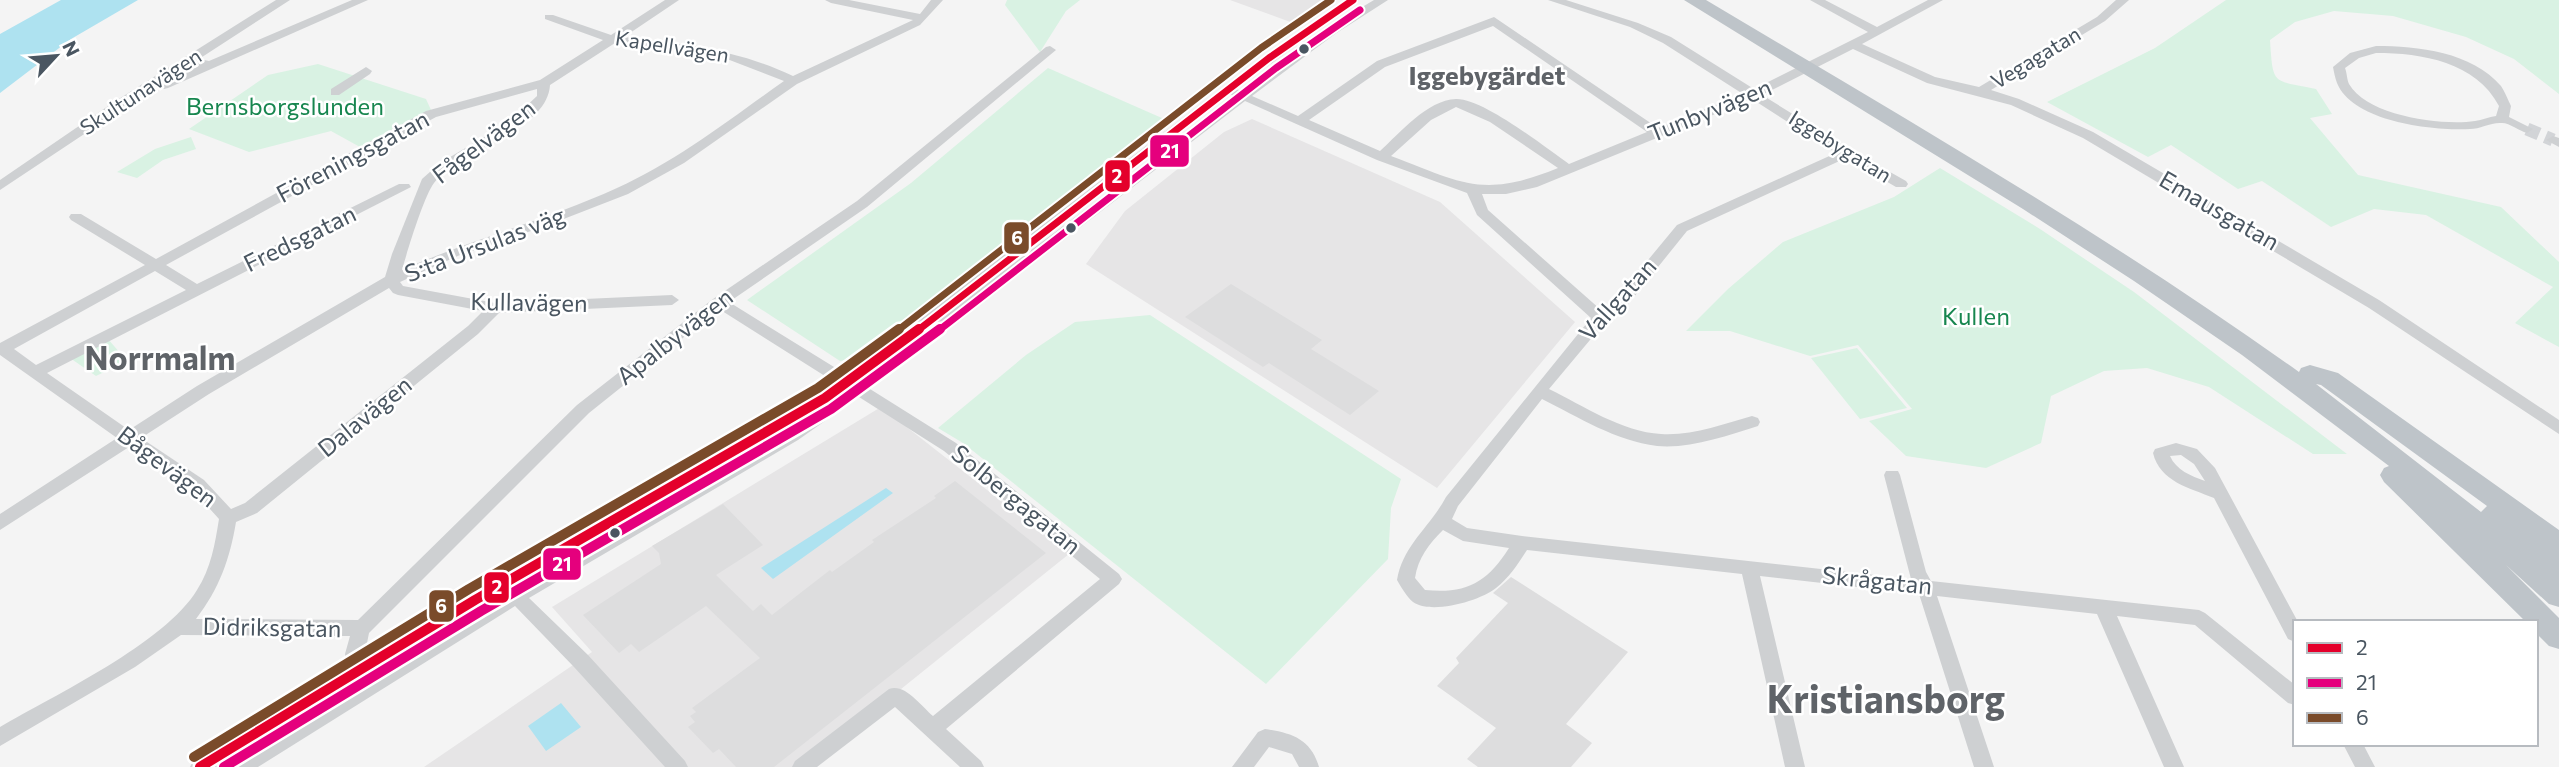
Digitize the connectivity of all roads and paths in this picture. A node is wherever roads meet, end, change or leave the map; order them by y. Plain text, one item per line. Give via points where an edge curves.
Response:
1 (284, 0) edge
2 (362, 0) edge
3 (673, 0) edge
4 (831, 0) edge
5 (937, 0) edge
6 (1353, 0) edge
7 (1382, 0) edge
8 (1554, 0) edge
9 (1693, 0) edge
10 (1715, 0) edge
11 (1816, 0) edge
12 (1936, 0) edge
13 (2123, 0) edge
14 (549, 17) dead end
15 (923, 18) junction
16 (1877, 32) junction
17 (611, 38) junction
18 (1853, 44) junction
19 (1050, 50) dead end
20 (187, 61) junction
21 (210, 65) junction
22 (366, 71) dead end
23 (793, 81) junction
24 (544, 83) junction
25 (1981, 91) junction
26 (335, 92) dead end
27 (1237, 93) junction
28 (1755, 94) junction
29 (126, 100) junction
30 (2502, 119) junction
31 (1299, 121) junction
32 (2527, 129) tunnel mouth
33 (1657, 133) junction
34 (1846, 153) junction
35 (1382, 157) junction
36 (1568, 169) junction
37 (1901, 184) dead end
38 (0, 186) edge
39 (404, 187) dead end
40 (1473, 190) junction
41 (76, 218) dead end
42 (156, 264) junction
43 (392, 280) junction
44 (197, 290) junction
45 (673, 300) dead end
46 (718, 302) junction
47 (495, 308) junction
48 (1600, 318) junction
49 (2237, 341) junction
50 (1, 349) edge
51 (34, 373) junction
52 (2309, 374) junction
53 (852, 387) junction
54 (1539, 391) junction
55 (1752, 422) dead end
56 (2559, 428) edge
57 (129, 438) junction
58 (1892, 475) dead end
59 (2220, 493) dead end
60 (228, 518) junction
61 (1444, 518) junction
62 (0, 523) edge
63 (1522, 542) junction
64 (2559, 544) edge
65 (1749, 568) junction
66 (2559, 571) edge
67 (1925, 586) junction
68 (510, 590) junction
69 (2559, 596) edge
70 (2103, 606) junction
71 (181, 627) junction
72 (362, 628) junction
73 (2293, 630) edge
74 (2559, 637) edge
75 (357, 670) junction
76 (2293, 695) edge
77 (933, 728) junction
78 (0, 737) edge
79 (2354, 746) edge
80 (200, 767) edge
81 (241, 767) edge
82 (678, 767) edge
83 (802, 767) edge
84 (974, 767) edge
85 (1242, 767) edge
86 (1309, 767) edge
87 (1795, 767) edge
88 (1984, 767) edge
89 (2174, 767) edge
90 (2365, 767) edge

1 - 20 street, Skultunavägen
2 - 21 street
3 - 17 street, Föreningsgatan
4 - 15 street
5 - 15 street, S:ta Ursulas väg
6 - 27 street via 1320,21
7 - 27 street
8 - 28 street, Iggebygatan via 1653,32
9 - 49 highway via 2007,191
10 - 52 highway via 2082,223
11 - 16 street
12 - 16 street, Tunbyvägen
13 - 25 street, Vegagatan via 2101,19
14 - 17 street, Kapellvägen
15 - 23 street, S:ta Ursulas väg
16 - 18 street, Tunbyvägen
17 - 23 street, Kapellvägen via 733,55
17 - 24 street, Föreningsgatan
18 - 25 street, Emausgatan via 1931,80
18 - 28 street, Tunbyvägen
19 - 46 street, Apalbyvägen via 862,204
20 - 21 street
20 - 29 street, Skultunavägen
21 - 29 street
22 - 26 street
23 - 43 street, S:ta Ursulas väg via 679,160 623,191 456,251
24 - 42 street, Föreningsgatan via 431,114
24 - 43 street, Fågelvägen via 543,97 519,121 427,182
25 - 56 street, Emausgatan via 2088,135 2194,196 2374,304
27 - 31 street, Tunbyvägen
27 - 53 street
28 - 33 street, Tunbyvägen
28 - 34 street, Iggebygatan
29 - 38 street, Skultunavägen
30 - 30 street via 2505,106 2496,87 2474,71 2437,56 2382,49 2351,56 2339,67 2348,93 2379,111 2446,125
30 - 32 street
31 - 33 street via 1381,64 1494,21
31 - 35 street, Tunbyvägen
33 - 36 street, Tunbyvägen
34 - 37 street, Iggebygatan
34 - 48 street, Vallgatan via 1682,228 1620,304
35 - 36 street via 1430,116 1447,106 1468,104
35 - 40 street, Tunbyvägen
36 - 40 street, Tunbyvägen via 1506,190
39 - 44 street, Fredsgatan
40 - 48 street via 1482,212
41 - 42 street
42 - 44 street
42 - 50 street, Föreningsgatan
43 - 47 street, Kullavägen via 398,290 407,293
43 - 57 street, S:ta Ursulas väg
44 - 51 street, Fredsgatan
45 - 47 street, Kullavägen
46 - 53 street, Solbergagatan
46 - 72 street, Apalbyvägen via 553,436
47 - 60 street, Dalavägen via 251,508
48 - 54 street, Vallgatan
49 - 69 highway via 2423,479
49 - 74 highway via 2243,355 2410,490
50 - 51 street, Bågevägen
51 - 57 street, Bågevägen
52 - 64 highway via 2329,379
52 - 66 highway via 2432,466
53 - 68 street via 792,436
53 - 77 street, Solbergagatan via 950,447 1113,579
54 - 55 street via 1630,433 1656,440 1682,439
54 - 61 street, Vallgatan
57 - 60 street, Bågevägen via 208,494
57 - 62 street, S:ta Ursulas väg
58 - 67 street via 1917,573
59 - 73 street
60 - 71 street, Bågevägen via 223,553 214,574
61 - 63 street, Skrågatan via 1464,534
61 - 63 street, Vallgatan via 1427,533 1407,570 1406,580 1420,597 1437,600 1475,595 1511,562
63 - 65 street, Skrågatan
65 - 67 street, Skrågatan
65 - 87 street
67 - 70 street, Skrågatan
67 - 88 street
68 - 75 street
68 - 81 street
68 - 82 street
70 - 76 street, Skrågatan via 2199,618
70 - 89 street
71 - 72 street, Didriksgatan
71 - 78 street, Bågevägen
72 - 75 street via 355,644
75 - 80 street
77 - 83 street via 896,695
77 - 84 street
79 - 90 street
85 - 86 street via 1265,738 1294,743 1303,750

